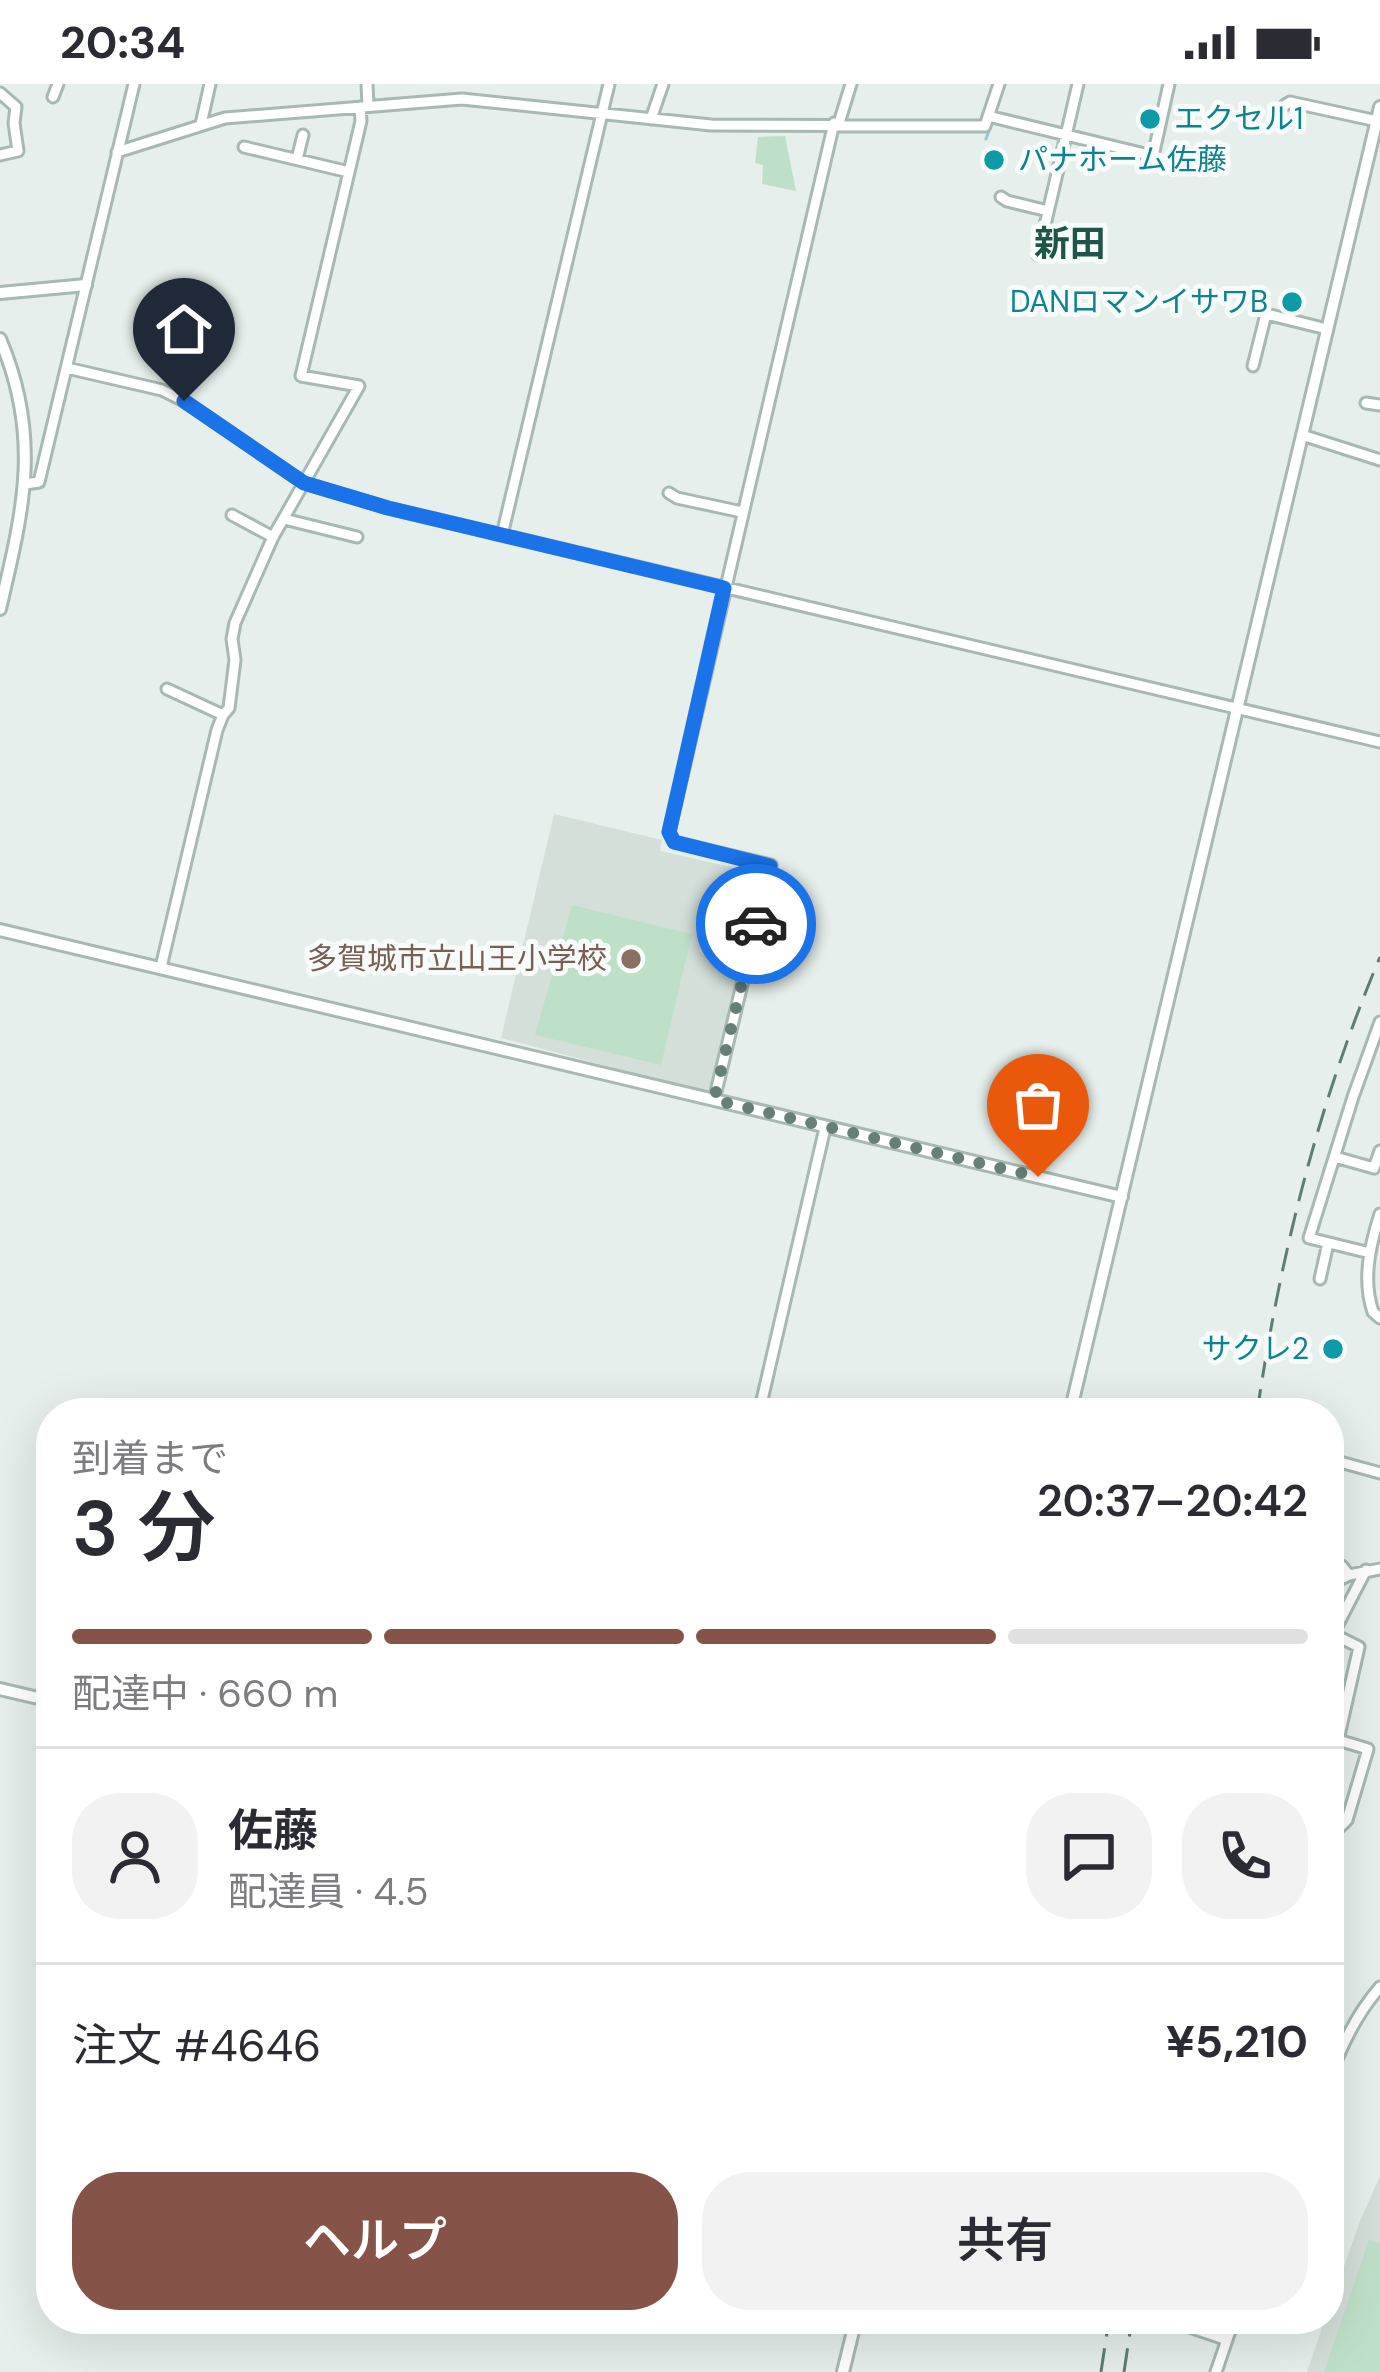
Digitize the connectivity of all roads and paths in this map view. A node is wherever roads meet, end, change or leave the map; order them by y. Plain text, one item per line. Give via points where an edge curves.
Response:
1 (58, 84) edge
2 (134, 84) edge
3 (210, 84) edge
4 (367, 84) edge
5 (609, 84) edge
6 (663, 84) edge
7 (851, 84) edge
8 (999, 84) edge
9 (1078, 84) edge
10 (1169, 84) edge
11 (464, 87) edge
12 (0, 93) edge
13 (53, 97) dead end
14 (462, 99) junction
15 (1285, 105) dead end
16 (364, 106) junction
17 (1380, 107) edge
18 (602, 115) junction
19 (992, 117) junction
20 (652, 119) junction
21 (1378, 121) edge
22 (837, 123) junction
23 (201, 124) junction
24 (1066, 134) junction
25 (303, 135) dead end
26 (244, 147) dead end
27 (117, 152) junction
28 (0, 155) edge
29 (297, 160) junction
30 (349, 172) junction
31 (1001, 197) dead end
32 (1048, 211) junction
33 (1038, 255) dead end
34 (86, 285) junction
35 (0, 293) edge
36 (1327, 329) junction
37 (0, 339) edge
38 (1253, 366) dead end
39 (67, 368) junction
40 (1366, 403) dead end
41 (1380, 405) edge
42 (1302, 435) junction
43 (1380, 460) edge
44 (304, 483) junction
45 (25, 484) junction
46 (669, 494) dead end
47 (742, 512) junction
48 (232, 515) dead end
49 (284, 519) junction
50 (502, 535) junction
51 (273, 537) junction
52 (357, 537) dead end
53 (724, 588) junction
54 (0, 609) edge
55 (167, 689) dead end
56 (1237, 708) junction
57 (223, 715) junction
58 (1380, 742) edge
59 (0, 930) edge
60 (161, 967) junction
61 (1380, 1022) edge
62 (714, 1100) junction
63 (825, 1127) junction
64 (1380, 1151) edge
65 (1335, 1157) junction
66 (1122, 1197) junction
67 (1380, 1214) edge
68 (1328, 1243) junction
69 (1370, 1253) junction
70 (1320, 1279) dead end
71 (1380, 1318) edge
72 (762, 1398) edge
73 (1074, 1398) edge
74 (1344, 1463) edge
75 (1380, 1473) edge
76 (1344, 1568) edge
77 (1380, 1569) edge
78 (1366, 1570) junction
79 (1349, 1574) junction
80 (1344, 1577) edge
81 (1344, 1613) edge
82 (1344, 1640) edge
83 (0, 1689) edge
84 (36, 1697) edge
85 (1344, 1713) edge
86 (1344, 1742) edge
87 (1344, 1823) edge
88 (1380, 1987) edge
89 (1344, 2041) edge
90 (852, 2334) edge
91 (1211, 2334) edge
92 (1228, 2334) edge
93 (1226, 2339) junction
94 (843, 2372) edge
95 (1216, 2372) edge

1 - 13 street
2 - 27 street
3 - 23 street
4 - 16 street
5 - 18 street
6 - 20 street
7 - 22 street
8 - 19 street
9 - 24 street
10 - 24 street via 1153,156
11 - 14 street
12 - 28 street via 16,107 18,151
14 - 16 street
14 - 18 street
15 - 21 street
16 - 23 street
16 - 30 street
17 - 21 street
18 - 20 street
18 - 50 street
19 - 22 street via 985,126
19 - 24 street
20 - 22 street
21 - 36 street
22 - 47 street
23 - 27 street
24 - 32 street
25 - 29 street
26 - 29 street
27 - 34 street
29 - 30 street
30 - 44 street via 302,376 359,386
31 - 32 street
32 - 33 street
34 - 35 street
34 - 39 street
36 - 38 street via 1266,314
36 - 42 street
37 - 45 street via 23,415
39 - 44 street via 162,390
39 - 45 street via 40,482
40 - 41 street
42 - 43 street
42 - 56 street
44 - 49 street
44 - 50 street
45 - 54 street
46 - 47 street
47 - 53 street
48 - 51 street
49 - 51 street
49 - 52 street
50 - 53 street
51 - 57 street via 235,623 230,708
53 - 56 street
53 - 62 street via 669,832 674,842 770,866
55 - 57 street
56 - 58 street
56 - 66 street
57 - 60 street
59 - 60 street
60 - 62 street
61 - 65 street
62 - 63 street
63 - 66 street
63 - 72 street
64 - 65 street via 1374,1168
65 - 68 street via 1309,1238
66 - 73 street
67 - 69 street
68 - 69 street
68 - 70 street
69 - 71 street via 1369,1302
74 - 75 street
76 - 79 street
77 - 78 street
78 - 79 street
78 - 81 street
79 - 80 street
82 - 85 street via 1359,1647
83 - 84 street
86 - 87 street via 1368,1749
88 - 89 street
90 - 94 street
91 - 93 street
92 - 93 street
93 - 95 street

